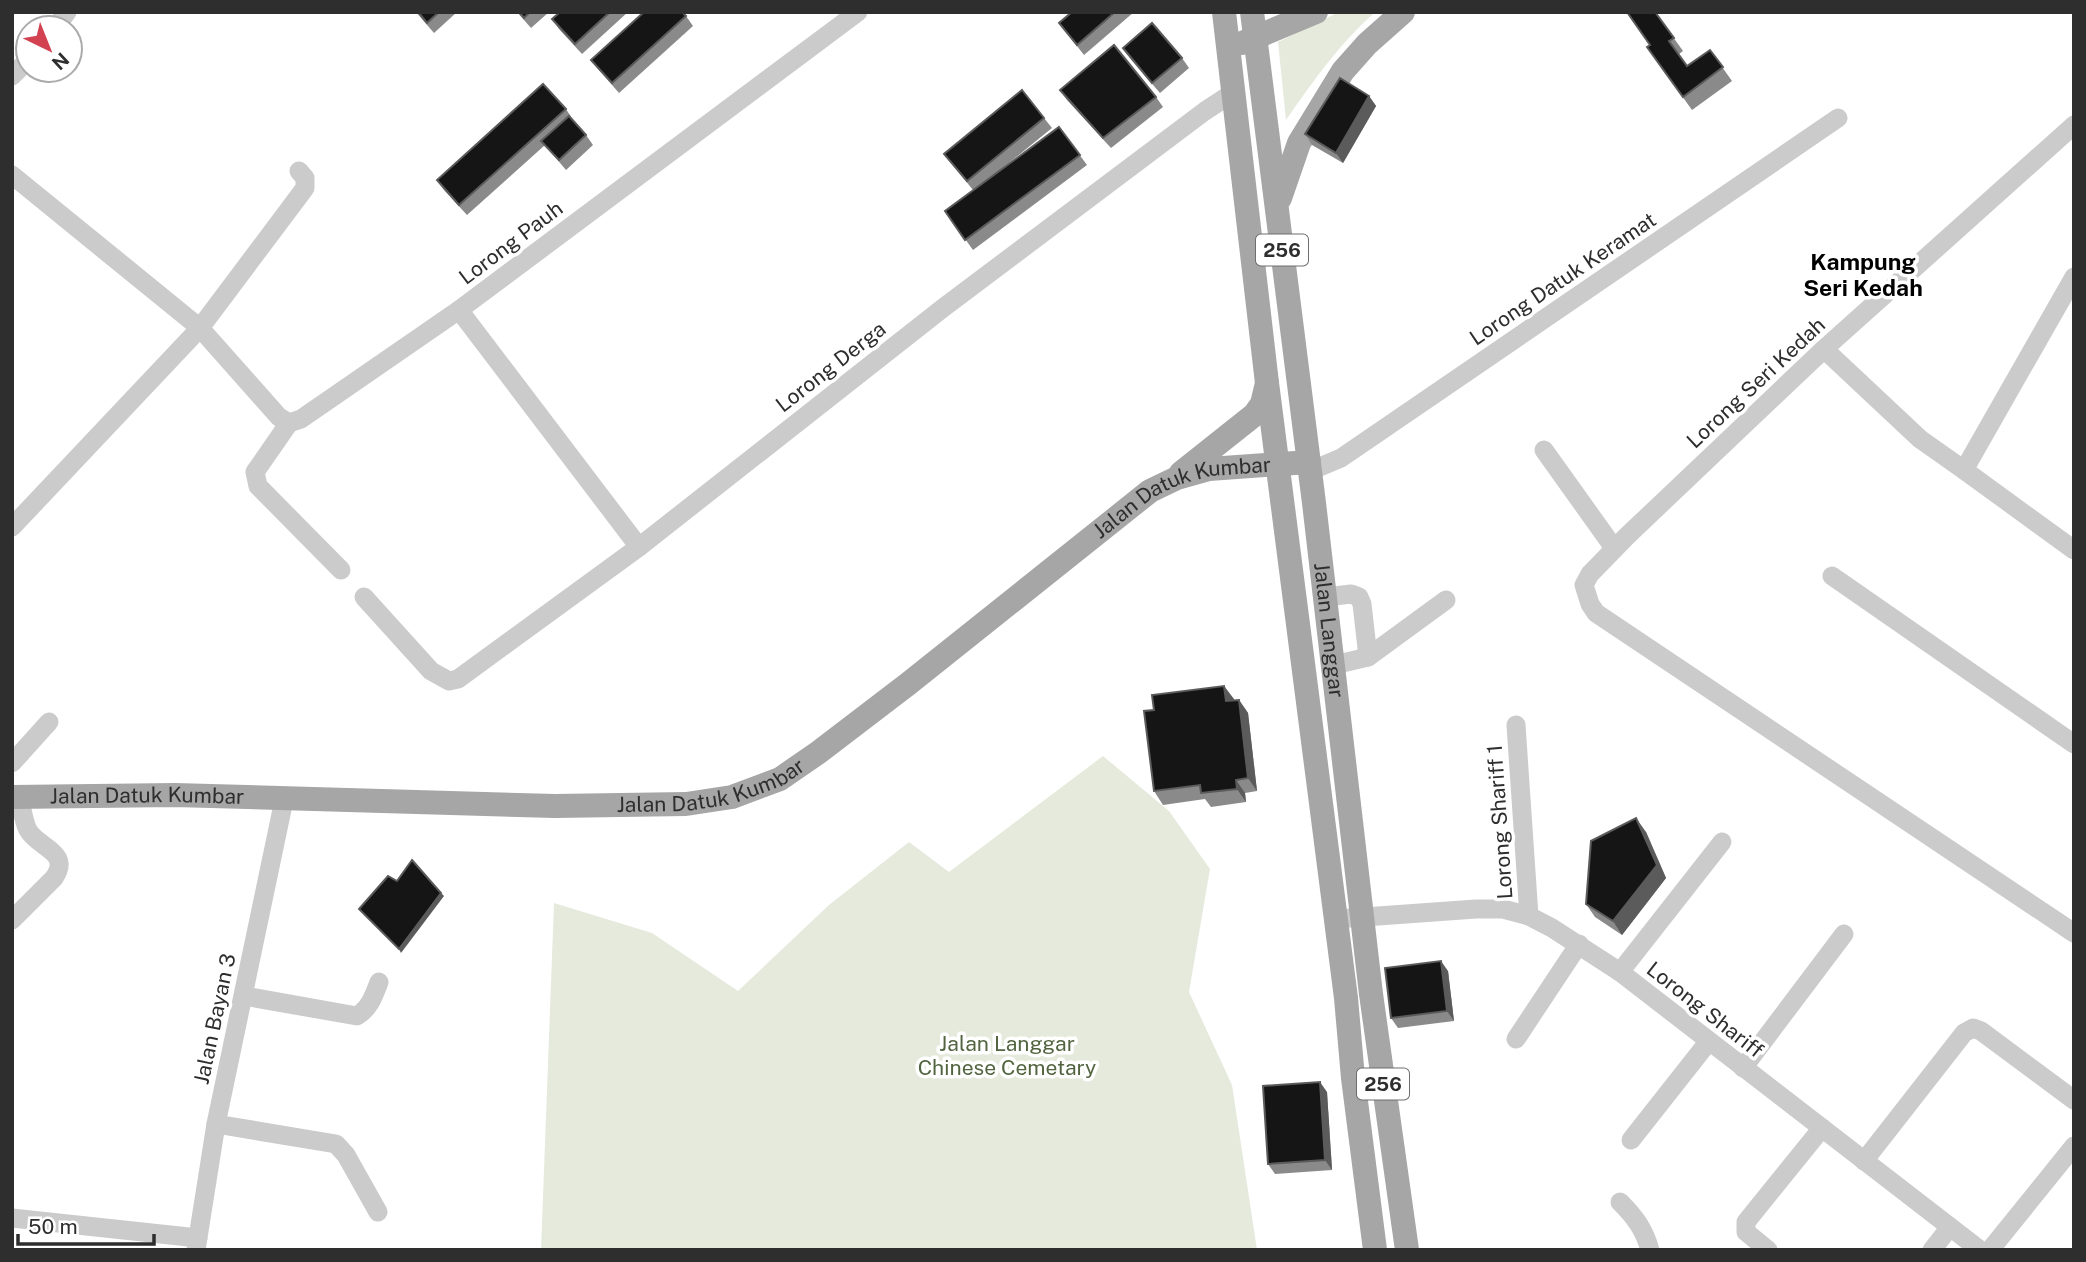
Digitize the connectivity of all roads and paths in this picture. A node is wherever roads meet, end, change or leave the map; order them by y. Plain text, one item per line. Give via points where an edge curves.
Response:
1 (858, 12) edge
2 (1316, 12) edge
3 (1403, 12) edge
4 (1255, 19) edge
5 (1226, 27) edge
6 (1234, 92) junction
7 (1838, 118) dead end
8 (2074, 125) edge
9 (299, 171) dead end
10 (12, 175) edge
11 (1277, 210) junction
12 (2074, 277) edge
13 (459, 310) junction
14 (200, 328) junction
15 (1824, 349) junction
16 (1267, 383) junction
17 (289, 423) junction
18 (1544, 450) dead end
19 (1278, 464) junction
20 (1310, 466) junction
21 (1964, 470) junction
22 (1150, 491) junction
23 (12, 527) edge
24 (1621, 542) junction
25 (639, 547) junction
26 (2074, 550) edge
27 (341, 570) dead end
28 (1832, 576) dead end
29 (364, 597) dead end
30 (1326, 597) junction
31 (1446, 600) dead end
32 (1368, 657) junction
33 (1334, 665) junction
34 (49, 722) dead end
35 (1516, 725) dead end
36 (2074, 744) edge
37 (12, 763) edge
38 (16, 797) edge
39 (284, 800) junction
40 (1722, 842) dead end
41 (1529, 916) junction
42 (1364, 917) junction
43 (1336, 919) junction
44 (12, 920) edge
45 (2074, 933) edge
46 (1844, 934) dead end
47 (1579, 944) junction
48 (1620, 972) junction
49 (379, 982) dead end
50 (244, 996) junction
51 (1516, 1039) dead end
52 (1709, 1041) junction
53 (1744, 1068) junction
54 (2074, 1100) edge
55 (216, 1124) junction
56 (1822, 1128) junction
57 (1631, 1140) dead end
58 (2074, 1146) edge
59 (1864, 1160) junction
60 (1620, 1202) dead end
61 (378, 1212) dead end
62 (12, 1218) edge
63 (1950, 1227) junction
64 (197, 1244) edge
65 (1375, 1250) edge
66 (1407, 1250) edge
67 (1650, 1250) edge
68 (1768, 1250) edge
69 (1932, 1250) edge
70 (1980, 1250) edge
71 (1990, 1250) edge

1 - 13 street, Lorong Pauh
2 - 4 main road
3 - 11 main road via 1343,71 1299,143
4 - 5 main road
4 - 11 main road, Jalan Langgar / 256
5 - 6 main road, Jalan Langgar / 256
6 - 16 main road, Jalan Langgar / 256
6 - 25 street, Lorong Derga via 943,307
7 - 20 street, Lorong Datuk Keramat via 1340,458
8 - 15 street, Lorong Seri Kedah
9 - 14 street via 305,188
10 - 14 street
11 - 20 main road, Jalan Langgar / 256
12 - 21 street
13 - 17 street, Lorong Pauh
13 - 25 street
14 - 17 street
14 - 23 street
15 - 21 street via 1920,439
15 - 24 street, Lorong Seri Kedah
16 - 19 main road, Jalan Langgar / 256
16 - 22 main road via 1262,404 1243,425 1183,472
17 - 27 street via 255,472 255,479
18 - 24 street
19 - 20 main road, Jalan Datuk Kumbar
19 - 22 main road, Jalan Datuk Kumbar via 1209,470
19 - 43 main road, Jalan Langgar / 256
20 - 30 main road, Jalan Langgar / 256
21 - 26 street
22 - 39 main road, Jalan Datuk Kumbar via 819,752 780,779 732,797 686,804 567,806
24 - 45 street, Lorong Seri Kedah via 1584,585 1596,613
25 - 29 street, Lorong Derga via 458,679 449,681 431,671
28 - 36 street
30 - 32 street via 1351,594 1361,601
30 - 33 main road, Jalan Langgar / 256
31 - 32 street
32 - 33 street
33 - 42 main road, Jalan Langgar / 256
34 - 37 street
35 - 41 street, Lorong Shariff 1
38 - 39 main road, Jalan Datuk Kumbar via 175,795
38 - 44 street via 28,831 60,864 54,878
39 - 50 street, Jalan Bayan 3
40 - 48 street
41 - 42 street, Lorong Shariff via 1503,909 1476,909
41 - 47 street, Lorong Shariff
42 - 43 street, Lorong Shariff
42 - 66 main road, Jalan Langgar / 256
43 - 65 main road, Jalan Langgar / 256
46 - 53 street
47 - 48 street, Lorong Shariff
47 - 51 street
48 - 52 street, Lorong Shariff
49 - 50 street via 371,1002 357,1016
50 - 55 street, Jalan Bayan 3
52 - 53 street, Lorong Shariff
52 - 57 street
53 - 56 street, Lorong Shariff
54 - 59 street via 1973,1028 1964,1033
55 - 61 street via 336,1144
55 - 64 street, Jalan Bayan 3
56 - 59 street, Lorong Shariff
56 - 68 street via 1746,1222 1746,1232
58 - 71 street
59 - 63 street, Lorong Shariff
60 - 67 street via 1645,1233
62 - 64 street
63 - 69 street
63 - 70 street, Lorong Shariff

